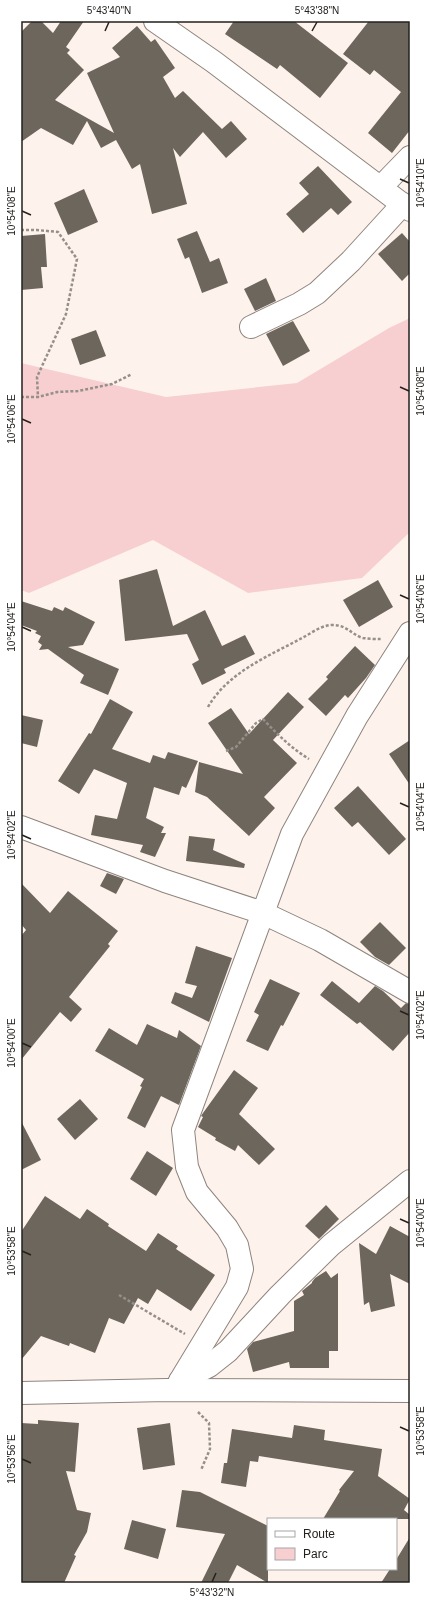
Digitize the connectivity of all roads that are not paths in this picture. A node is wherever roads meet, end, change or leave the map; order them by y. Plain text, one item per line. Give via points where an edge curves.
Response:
1 (155, 21) edge
2 (410, 157) edge
3 (381, 187) junction
4 (406, 207) edge
5 (251, 327) dead end
6 (407, 637) edge
7 (21, 827) edge
8 (263, 913) junction
9 (410, 992) edge
10 (410, 1181) edge
11 (174, 1386) junction
12 (410, 1391) edge
13 (21, 1392) edge

1 - 3 street
2 - 3 street
3 - 4 street
4 - 5 street via 317,293
6 - 8 street via 357,716 292,834
7 - 8 street via 165,881
8 - 9 street via 320,940
8 - 11 street via 183,1130 187,1167 197,1192 227,1228 237,1245 242,1269 237,1287
10 - 11 street via 330,1245 228,1351 209,1366
11 - 12 street
11 - 13 street

